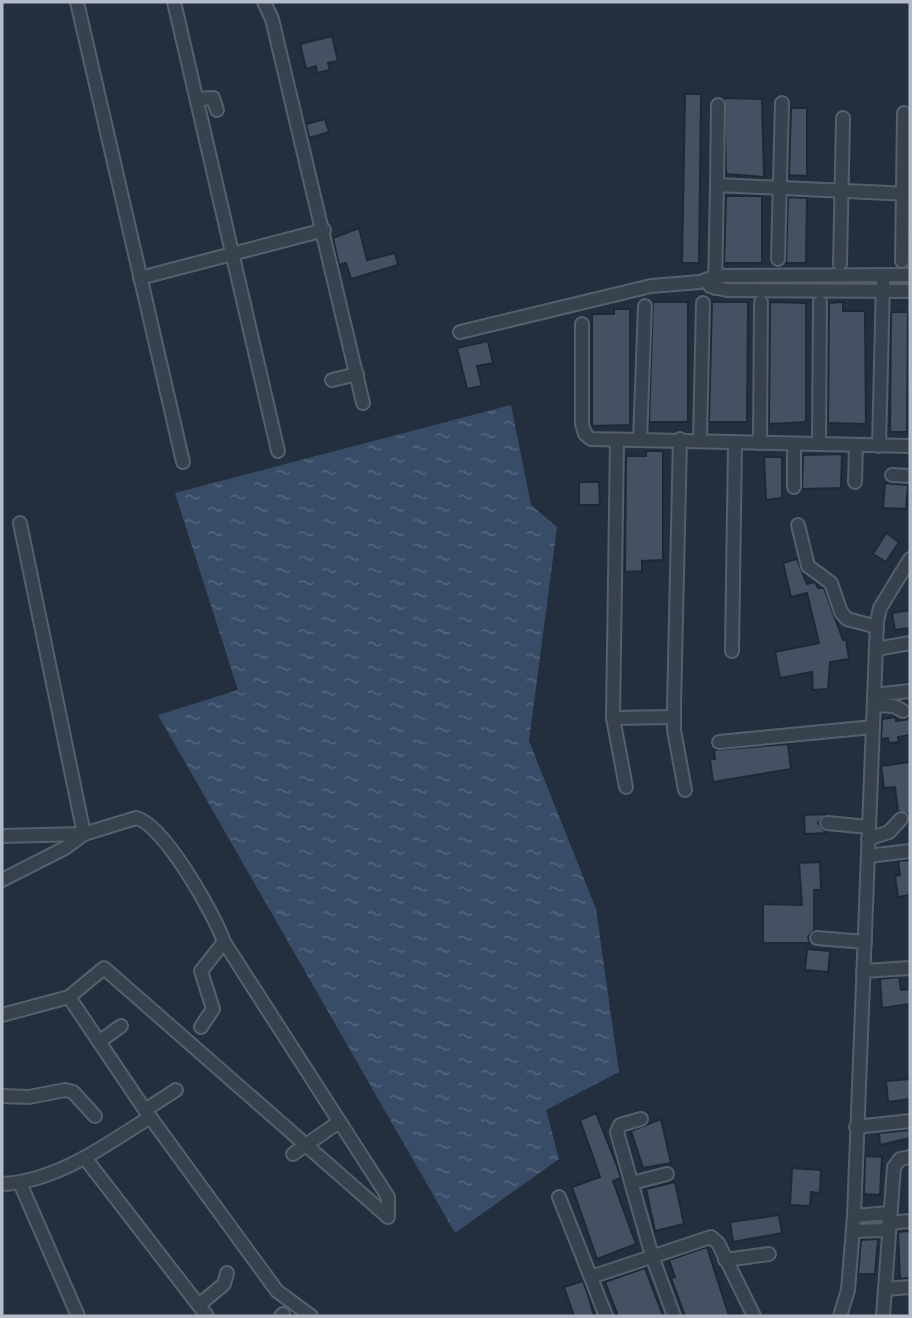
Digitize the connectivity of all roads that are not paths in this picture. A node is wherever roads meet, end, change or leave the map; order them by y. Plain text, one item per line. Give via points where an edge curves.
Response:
1 (81, 2) edge
2 (174, 2) edge
3 (264, 2) edge
4 (197, 99) junction
5 (782, 103) dead end
6 (718, 105) dead end
7 (217, 110) dead end
8 (904, 113) dead end
9 (843, 118) dead end
10 (717, 185) junction
11 (780, 188) junction
12 (841, 191) junction
13 (906, 194) edge
14 (324, 230) junction
15 (233, 256) junction
16 (778, 259) dead end
17 (902, 261) dead end
18 (840, 264) dead end
19 (883, 274) junction
20 (801, 275) junction
21 (910, 275) edge
22 (140, 278) junction
23 (716, 282) junction
24 (800, 290) junction
25 (883, 290) junction
26 (910, 291) edge
27 (761, 302) dead end
28 (820, 302) dead end
29 (703, 303) dead end
30 (645, 306) dead end
31 (582, 324) dead end
32 (460, 332) dead end
33 (357, 374) junction
34 (332, 380) dead end
35 (363, 403) dead end
36 (680, 439) junction
37 (617, 440) junction
38 (640, 440) junction
39 (700, 440) junction
40 (735, 443) junction
41 (761, 443) junction
42 (819, 444) junction
43 (794, 445) junction
44 (856, 446) junction
45 (878, 446) junction
46 (910, 446) edge
47 (278, 451) dead end
48 (183, 462) dead end
49 (892, 475) dead end
50 (910, 476) edge
51 (855, 482) dead end
52 (794, 487) dead end
53 (20, 523) dead end
54 (798, 526) dead end
55 (910, 559) edge
56 (877, 627) junction
57 (910, 643) edge
58 (876, 649) junction
59 (732, 651) dead end
60 (910, 691) edge
61 (874, 700) junction
62 (903, 711) dead end
63 (674, 717) junction
64 (613, 718) junction
65 (873, 727) junction
66 (719, 743) dead end
67 (626, 787) dead end
68 (685, 790) dead end
69 (901, 819) dead end
70 (827, 823) dead end
71 (869, 833) junction
72 (84, 834) junction
73 (2, 836) edge
74 (910, 850) edge
75 (868, 856) junction
76 (2, 880) edge
77 (817, 938) dead end
78 (859, 941) junction
79 (224, 942) junction
80 (910, 968) edge
81 (863, 971) junction
82 (69, 997) junction
83 (2, 1015) edge
84 (121, 1026) dead end
85 (201, 1027) dead end
86 (99, 1042) junction
87 (176, 1090) dead end
88 (2, 1096) edge
89 (148, 1114) junction
90 (95, 1116) dead end
91 (641, 1119) dead end
92 (910, 1121) edge
93 (339, 1122) junction
94 (856, 1127) junction
95 (306, 1145) junction
96 (293, 1154) dead end
97 (910, 1157) edge
98 (85, 1158) junction
99 (667, 1174) dead end
100 (20, 1183) junction
101 (632, 1183) junction
102 (2, 1184) edge
103 (559, 1197) dead end
104 (854, 1216) junction
105 (910, 1221) edge
106 (888, 1222) junction
107 (853, 1231) junction
108 (769, 1254) dead end
109 (652, 1256) junction
110 (725, 1260) junction
111 (227, 1273) dead end
112 (591, 1277) junction
113 (910, 1287) edge
114 (885, 1289) junction
115 (203, 1311) edge
116 (78, 1316) edge
117 (311, 1316) edge
118 (606, 1316) edge
119 (674, 1316) edge
120 (754, 1316) edge
121 (840, 1316) edge
122 (883, 1316) edge

1 - 22 street
2 - 4 street
3 - 14 street
4 - 7 street via 213,98
4 - 15 street
5 - 11 street
6 - 10 street
8 - 13 street
9 - 12 street
10 - 11 street
10 - 23 street
11 - 12 street
11 - 16 street
12 - 13 street
12 - 18 street
13 - 17 street
14 - 15 street
14 - 33 street
15 - 22 street
15 - 47 street
19 - 20 street
19 - 21 street
19 - 25 street
20 - 23 street
20 - 24 street
22 - 48 street
23 - 24 street
23 - 32 street via 662,284
24 - 25 street
25 - 26 street
25 - 45 street
27 - 41 street
28 - 42 street
29 - 39 street
30 - 38 street
31 - 37 street via 585,434 591,439
33 - 34 street
33 - 35 street
36 - 38 street
36 - 39 street
36 - 63 street
37 - 38 street
37 - 64 street
39 - 40 street
40 - 41 street
40 - 59 street
41 - 43 street
42 - 43 street
42 - 44 street
43 - 52 street
44 - 45 street
44 - 51 street
45 - 46 street
49 - 50 street
53 - 72 street
54 - 56 street via 808,566 831,583 841,612 847,619
55 - 56 street via 880,608
56 - 58 street
57 - 58 street
58 - 61 street
60 - 61 street
61 - 62 street
61 - 65 street
63 - 64 street
63 - 68 street
64 - 67 street
65 - 66 street
65 - 71 street
69 - 71 street via 888,832
70 - 71 street
71 - 75 street
72 - 73 street
72 - 76 street
72 - 79 street via 142,819 190,875
74 - 75 street
75 - 78 street
77 - 78 street
78 - 81 street
79 - 85 street via 201,971 213,1009
79 - 93 street
80 - 81 street
81 - 94 street
82 - 83 street
82 - 86 street
82 - 95 street via 104,968
84 - 86 street
86 - 89 street
87 - 89 street
88 - 90 street via 29,1097 65,1090 74,1092
89 - 98 street
89 - 117 street via 277,1291
91 - 101 street via 618,1129
92 - 94 street
93 - 95 street
93 - 95 street via 388,1197 388,1217
94 - 104 street
95 - 96 street
97 - 106 street via 900,1159 894,1167
98 - 100 street
98 - 115 street
99 - 101 street
100 - 102 street
100 - 116 street
101 - 109 street
103 - 112 street
104 - 106 street
104 - 107 street
105 - 106 street
106 - 107 street
106 - 114 street
107 - 121 street via 848,1290
108 - 110 street
109 - 110 street via 706,1236 715,1239
109 - 112 street
109 - 119 street
110 - 120 street
111 - 115 street
112 - 118 street
113 - 114 street
114 - 122 street

